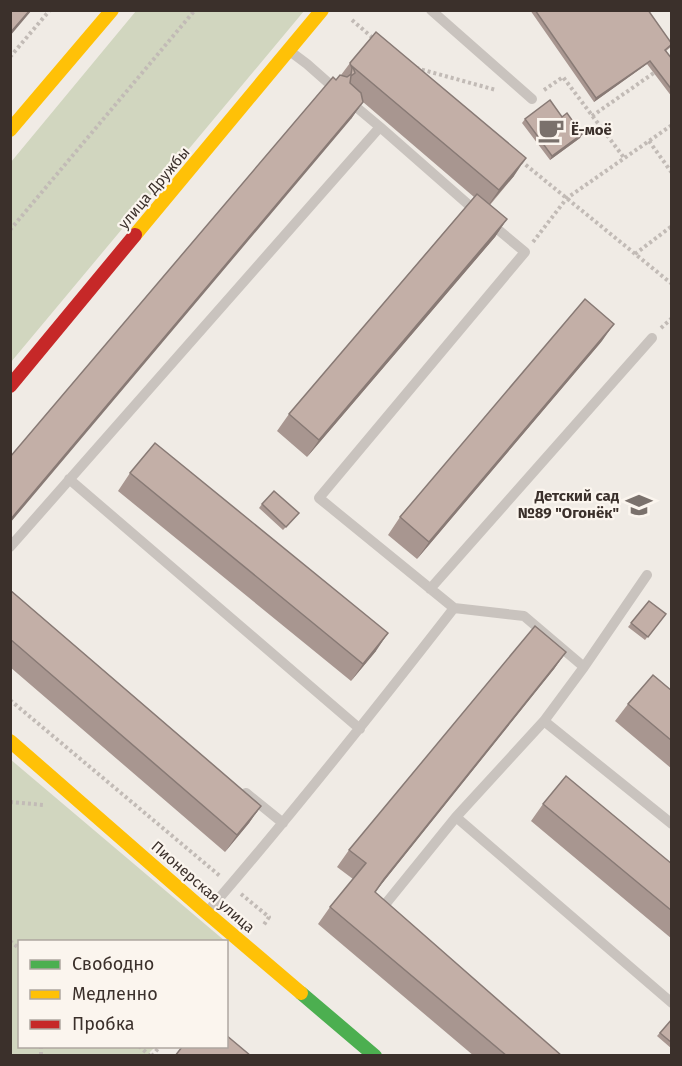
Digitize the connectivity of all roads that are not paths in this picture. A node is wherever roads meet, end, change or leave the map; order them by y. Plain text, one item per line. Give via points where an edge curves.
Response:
1 (112, 10) edge
2 (322, 10) edge
3 (430, 10) edge
4 (289, 51) junction
5 (333, 87) edge
6 (345, 98) edge
7 (532, 99) dead end
8 (12, 124) edge
9 (380, 127) junction
10 (470, 206) edge
11 (481, 215) edge
12 (652, 338) dead end
13 (10, 386) edge
14 (69, 479) junction
15 (10, 547) edge
16 (647, 575) dead end
17 (430, 589) junction
18 (454, 608) junction
19 (584, 667) junction
20 (544, 721) junction
21 (360, 729) junction
22 (10, 741) edge
23 (238, 787) edge
24 (456, 817) junction
25 (283, 823) junction
26 (672, 824) edge
27 (207, 913) junction
28 (387, 921) edge
29 (672, 1003) edge
30 (375, 1056) edge

1 - 8 street
2 - 4 street, улица Дружбы
3 - 7 lane
4 - 5 lane
4 - 13 street, улица Дружбы
6 - 9 lane
9 - 10 lane
9 - 14 lane
11 - 17 lane via 525,252 319,498
12 - 17 lane
14 - 15 lane
14 - 21 lane
16 - 19 lane
17 - 18 lane
18 - 19 lane via 524,616
18 - 21 lane
19 - 20 lane
20 - 24 lane
20 - 26 lane
21 - 25 lane
22 - 27 street, Пионерская улица
23 - 25 lane
24 - 28 lane via 378,913
24 - 29 lane
25 - 27 lane
27 - 30 street, Пионерская улица

